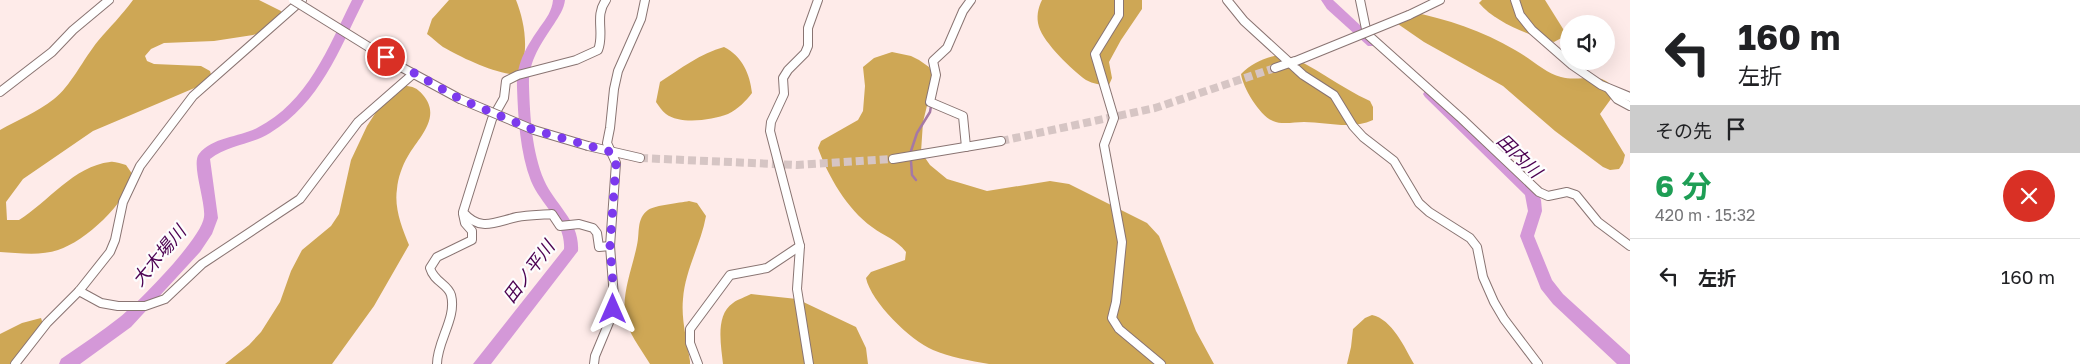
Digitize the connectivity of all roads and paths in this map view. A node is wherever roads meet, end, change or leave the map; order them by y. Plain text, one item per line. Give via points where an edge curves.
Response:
1 (109, 0) edge
2 (293, 0) edge
3 (302, 0) edge
4 (606, 0) edge
5 (645, 0) edge
6 (818, 0) edge
7 (971, 0) edge
8 (1119, 0) edge
9 (1227, 0) edge
10 (1360, 0) edge
11 (1440, 0) edge
12 (1515, 0) edge
13 (1294, 62) junction
14 (1275, 68) tunnel mouth
15 (413, 74) junction
16 (1609, 89) junction
17 (0, 92) edge
18 (1630, 97) edge
19 (1630, 106) edge
20 (1001, 141) tunnel mouth
21 (966, 147) junction
22 (611, 152) junction
23 (640, 158) tunnel mouth
24 (893, 159) tunnel mouth
25 (463, 212) junction
26 (610, 246) junction
27 (800, 246) junction
28 (1630, 246) edge
29 (79, 291) junction
30 (15, 364) edge
31 (437, 364) edge
32 (594, 364) edge
33 (698, 364) edge
34 (809, 364) edge
35 (1161, 364) edge
36 (1538, 364) edge

1 - 17 street via 52,52
2 - 15 street, bridge
3 - 29 street via 193,96 140,166 123,202 110,252
4 - 25 street via 599,18 601,41 598,50 588,56 513,76 506,81 504,98 492,119
5 - 22 street via 615,82 607,143
6 - 27 street via 808,28 808,46 805,54 783,78 784,94 770,131
7 - 21 street via 947,48 933,61 936,75 930,102 962,116
8 - 35 street via 1119,14 1095,54 1114,118 1104,145 1122,242 1112,318 1119,329
9 - 13 street via 1244,21
10 - 28 street via 1367,34 1539,192 1548,196 1568,192 1580,197 1598,222
11 - 13 street, bridge
12 - 16 street via 1520,14 1532,30 1572,65
13 - 14 street
13 - 36 street via 1303,75 1330,91 1353,126 1401,170 1419,203 1477,247 1494,302
15 - 22 street, bridge via 460,99 534,130
15 - 29 street via 358,122 300,199 202,264 165,300 148,306 101,304
16 - 18 street
16 - 19 street via 1617,99
20 - 21 street
21 - 24 street
22 - 23 street
22 - 26 street via 616,164
25 - 26 street via 473,222 488,225 525,216 552,214 560,226 581,224 593,228 599,247
25 - 31 street via 462,216 472,231 472,240 460,248 440,253 434,257 430,268 435,280 448,289 452,297
26 - 32 street via 613,309
27 - 33 street via 767,268 737,273 726,279 690,329 690,349
27 - 34 street via 797,289
29 - 30 street via 47,323

